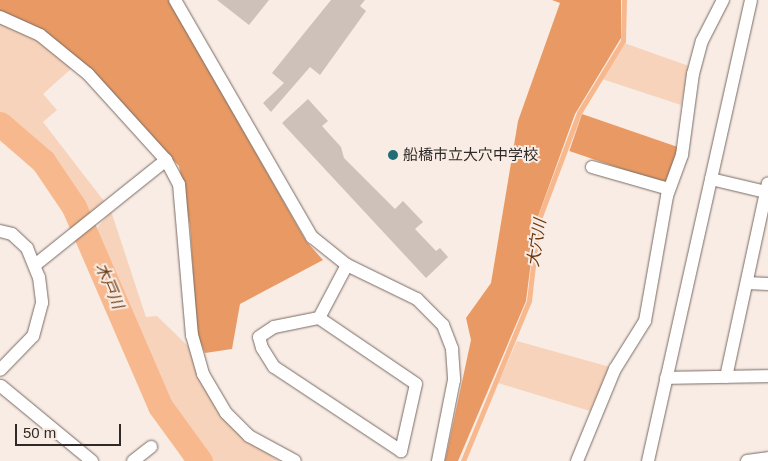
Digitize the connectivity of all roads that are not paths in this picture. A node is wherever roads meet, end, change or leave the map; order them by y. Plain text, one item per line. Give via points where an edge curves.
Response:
1 (174, 0) edge
2 (723, 0) edge
3 (752, 0) edge
4 (0, 17) edge
5 (166, 160) junction
6 (592, 168) dead end
7 (710, 179) junction
8 (767, 188) edge
9 (670, 189) junction
10 (765, 215) edge
11 (0, 231) edge
12 (44, 259) junction
13 (347, 266) junction
14 (747, 283) junction
15 (768, 284) edge
16 (319, 318) junction
17 (0, 370) edge
18 (768, 376) edge
19 (726, 377) junction
20 (666, 378) junction
21 (0, 387) edge
22 (151, 447) dead end
23 (768, 458) edge
24 (92, 461) edge
25 (133, 461) edge
26 (296, 461) edge
27 (438, 461) edge
28 (577, 461) edge
29 (648, 461) edge
30 (747, 461) edge

1 - 13 street via 312,237
2 - 9 street via 702,41 682,155
3 - 7 street
4 - 5 street via 40,34 88,74
5 - 12 street
5 - 26 street via 179,184 192,335 203,374 226,413 249,436
6 - 9 street
7 - 8 street
7 - 20 street
8 - 10 street
9 - 28 street via 645,321 615,369
10 - 14 street
11 - 12 street via 12,234
12 - 17 street via 39,326 23,349
13 - 16 street
13 - 27 street via 417,300 436,315 449,338 454,380
14 - 15 street
14 - 19 street
16 - 16 street via 416,384 401,451 274,367 259,337 274,327
18 - 19 street
19 - 20 street
20 - 29 street
21 - 24 street
22 - 25 street
23 - 30 street

